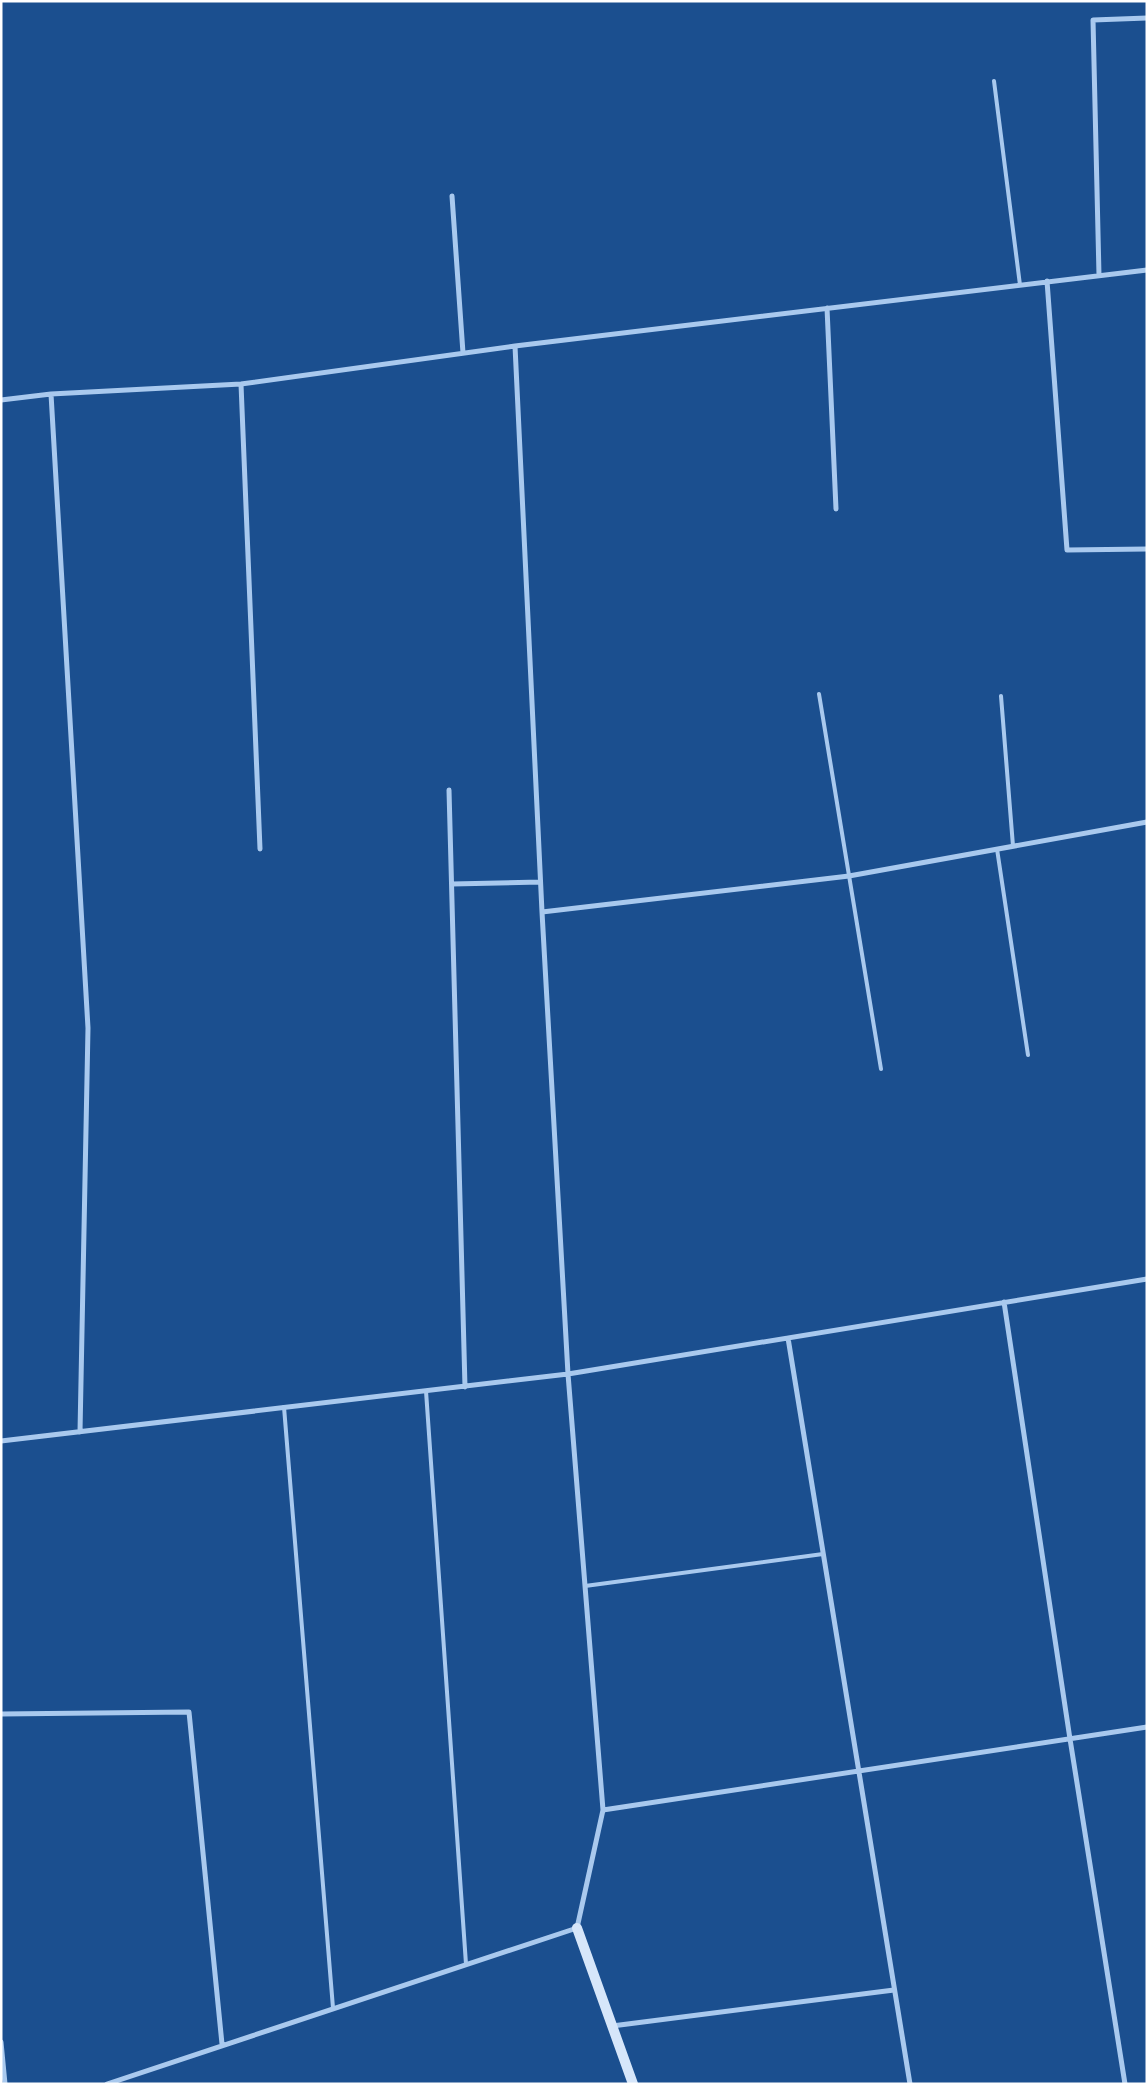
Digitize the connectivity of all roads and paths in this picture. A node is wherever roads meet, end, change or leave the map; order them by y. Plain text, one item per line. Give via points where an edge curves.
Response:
1 (1147, 18) edge
2 (994, 81) dead end
3 (452, 196) dead end
4 (1147, 270) edge
5 (1099, 276) junction
6 (1047, 282) junction
7 (1020, 285) junction
8 (827, 308) junction
9 (515, 346) junction
10 (463, 353) junction
11 (241, 384) junction
12 (51, 394) junction
13 (1, 400) edge
14 (836, 509) dead end
15 (1147, 549) edge
16 (819, 694) dead end
17 (1001, 696) dead end
18 (449, 790) dead end
19 (1147, 822) edge
20 (1012, 846) junction
21 (260, 849) dead end
22 (996, 849) junction
23 (849, 876) junction
24 (540, 882) junction
25 (452, 884) junction
26 (542, 912) junction
27 (1028, 1055) dead end
28 (881, 1069) dead end
29 (1147, 1279) edge
30 (1004, 1302) junction
31 (788, 1338) junction
32 (568, 1374) junction
33 (465, 1386) junction
34 (426, 1391) junction
35 (284, 1407) junction
36 (80, 1432) junction
37 (1, 1441) edge
38 (823, 1554) junction
39 (585, 1586) junction
40 (1, 1714) edge
41 (1147, 1727) edge
42 (1070, 1739) junction
43 (859, 1771) junction
44 (603, 1810) junction
45 (577, 1928) junction
46 (466, 1964) junction
47 (894, 1990) junction
48 (333, 2008) junction
49 (612, 2026) junction
50 (1, 2042) edge
51 (222, 2044) junction
52 (5, 2084) edge
53 (107, 2084) edge
54 (633, 2084) edge
55 (910, 2084) edge
56 (1125, 2084) edge

1 - 5 street via 1093,20
2 - 7 lane
3 - 10 street
4 - 5 street
5 - 6 street
6 - 7 street
6 - 15 street via 1067,550
7 - 8 street
8 - 9 street
8 - 14 street
9 - 10 street
9 - 24 street
10 - 11 street
11 - 12 street
11 - 21 street
12 - 13 street
12 - 36 street via 88,1028
16 - 23 lane
17 - 20 lane
18 - 25 street
19 - 20 street
20 - 22 street
22 - 23 street
22 - 27 lane
23 - 26 street
23 - 28 lane
24 - 25 street
24 - 26 street
25 - 33 street
26 - 32 street
29 - 30 street
30 - 31 street
30 - 42 street
31 - 32 street
31 - 38 street
32 - 33 street
32 - 39 street
33 - 34 street
34 - 35 street
34 - 46 lane
35 - 36 street
35 - 48 lane
36 - 37 street
38 - 39 lane
38 - 43 street
39 - 44 street
40 - 51 street via 188,1712
41 - 42 street
42 - 43 street
42 - 56 street
43 - 44 street
43 - 47 street
44 - 45 street
45 - 46 street
45 - 49 street
46 - 48 street
47 - 49 street
47 - 55 street
48 - 51 street
49 - 54 street
50 - 52 street
51 - 53 street

